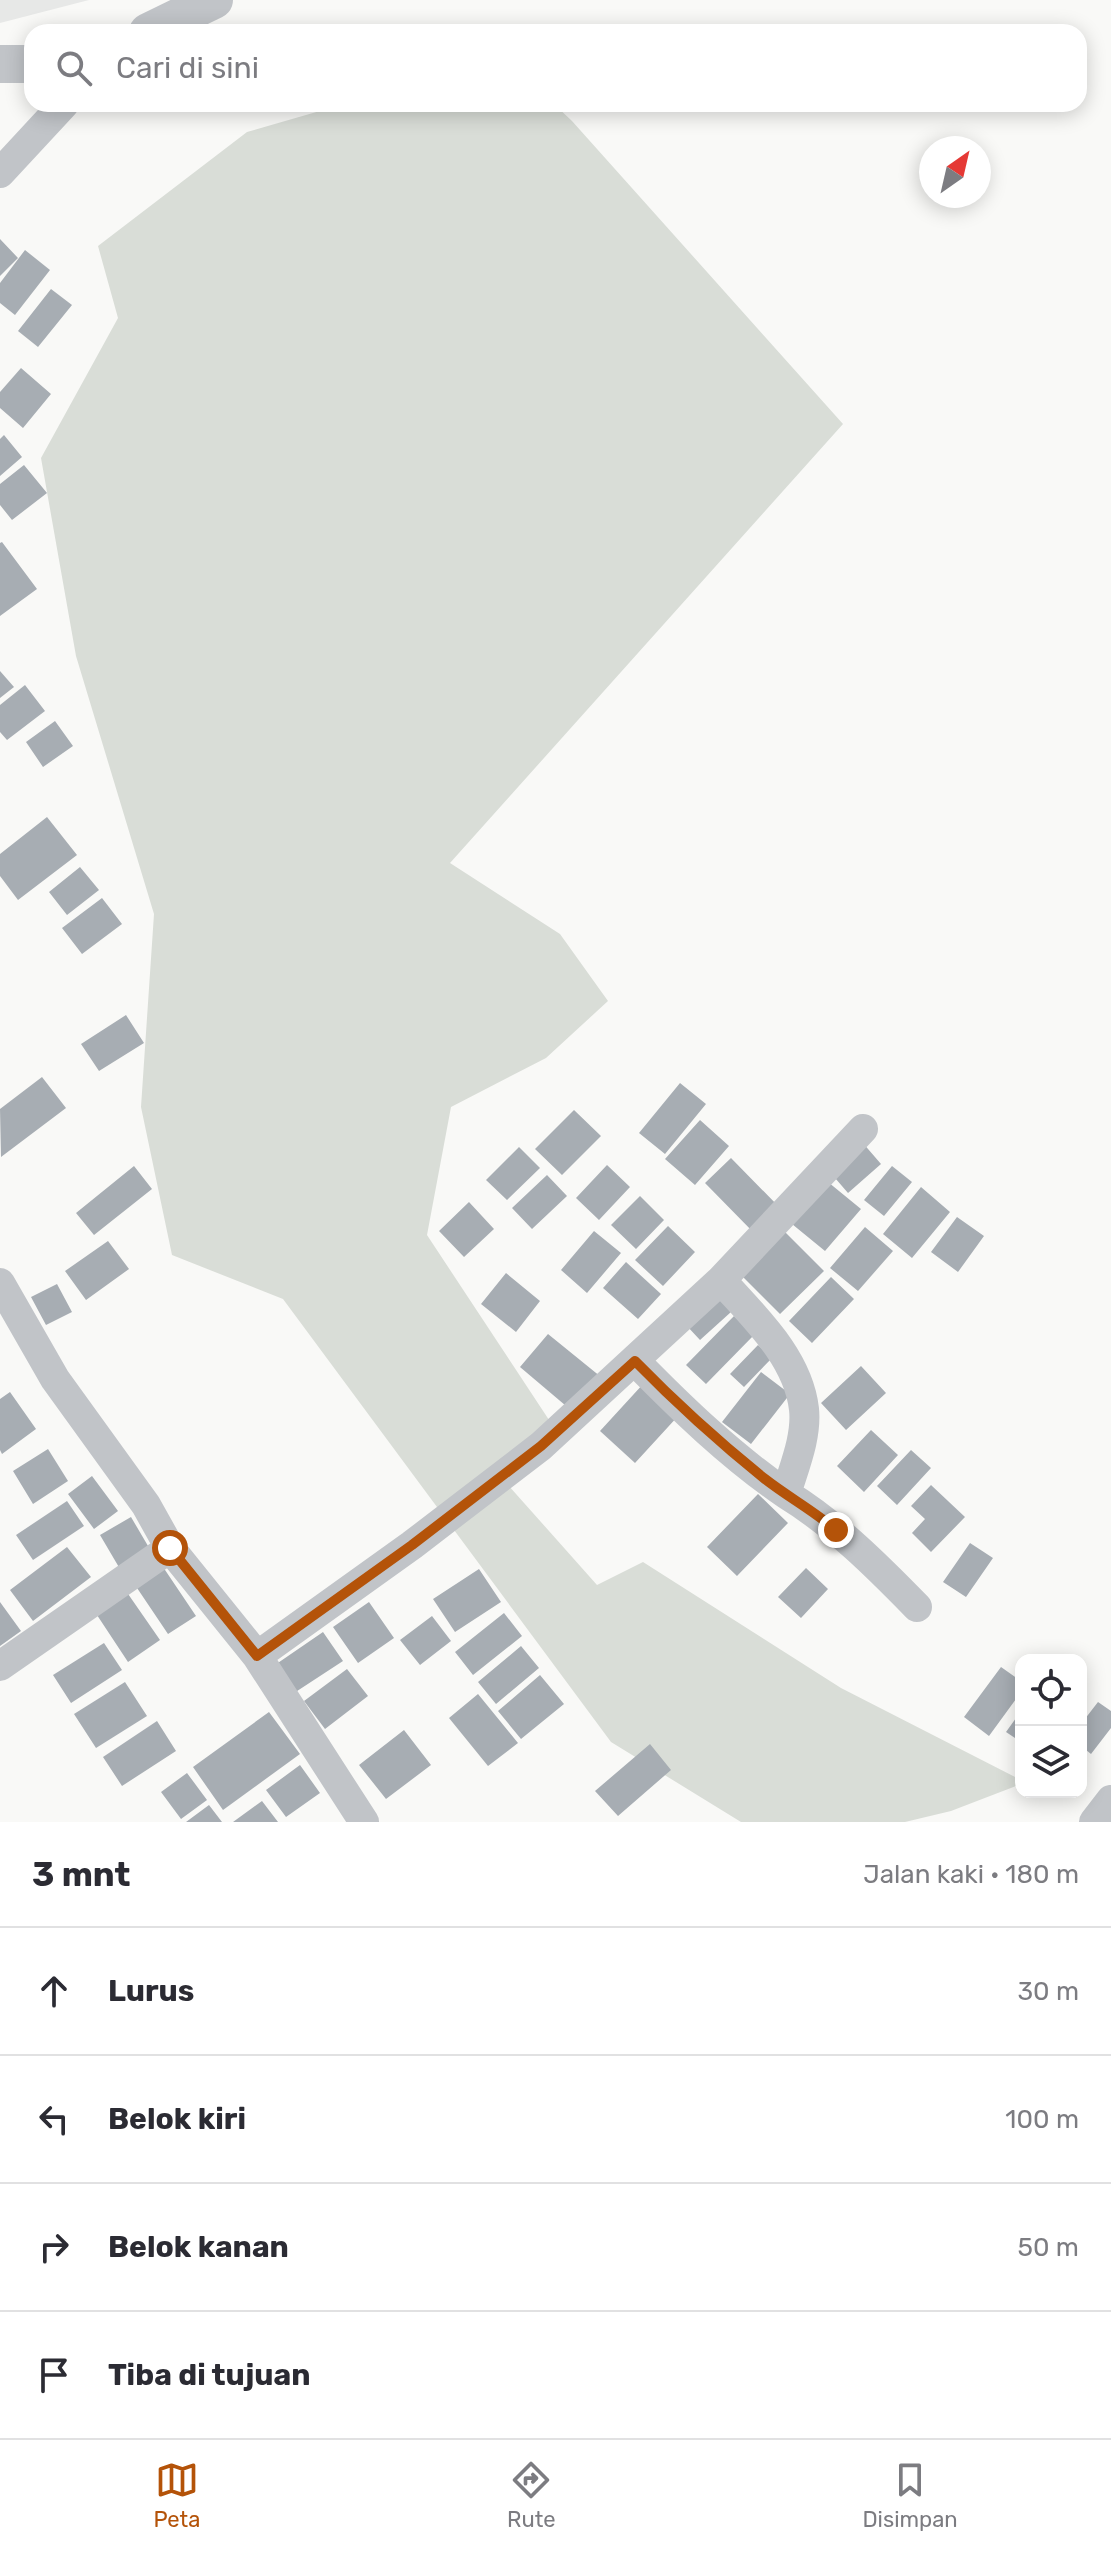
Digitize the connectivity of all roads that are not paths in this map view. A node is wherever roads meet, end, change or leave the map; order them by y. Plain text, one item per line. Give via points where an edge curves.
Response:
1 (214, 0) edge
2 (164, 24) edge
3 (0, 64) edge
4 (24, 64) edge
5 (57, 112) edge
6 (0, 173) edge
7 (863, 1129) dead end
8 (721, 1280) junction
9 (0, 1283) edge
10 (635, 1361) junction
11 (786, 1494) junction
12 (170, 1548) junction
13 (917, 1607) dead end
14 (257, 1656) junction
15 (0, 1666) edge
16 (1111, 1800) edge
17 (364, 1822) edge
18 (1094, 1822) edge

1 - 2 street
3 - 4 street
5 - 6 street
7 - 8 street
8 - 10 street
8 - 11 street via 769,1335 793,1373 804,1409 802,1441
9 - 12 street via 55,1379 146,1505
10 - 11 street via 699,1423
10 - 14 street via 541,1446
11 - 13 street via 836,1530
12 - 14 street
12 - 15 street
14 - 17 street
16 - 18 street

